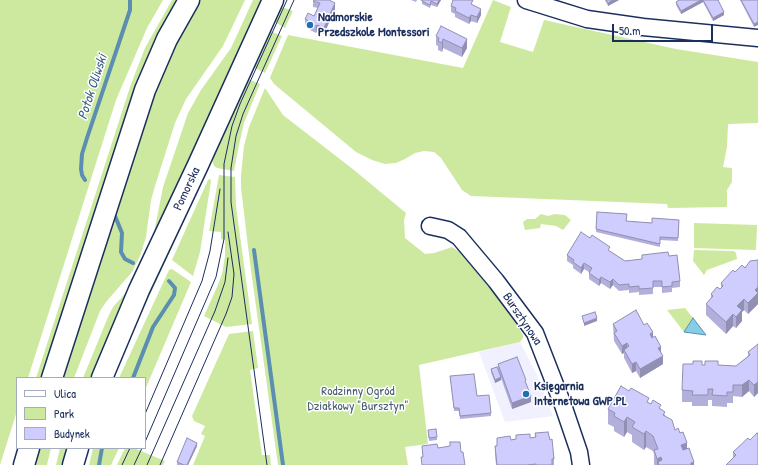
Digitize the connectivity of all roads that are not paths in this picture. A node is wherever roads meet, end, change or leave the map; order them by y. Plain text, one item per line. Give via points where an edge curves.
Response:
1 (189, 0) edge
2 (273, 0) edge
3 (526, 0) edge
4 (758, 38) edge
5 (430, 226) dead end
6 (52, 377) edge
7 (102, 377) edge
8 (30, 449) edge
9 (78, 449) edge
10 (24, 465) edge
11 (73, 465) edge
12 (581, 465) edge

1 - 6 street via 167,39 145,90
2 - 7 street, Pomorska via 139,290
3 - 4 street via 586,19
5 - 12 street, Bursztynowa via 448,230 459,237 535,333 563,405
8 - 10 street
9 - 11 street

